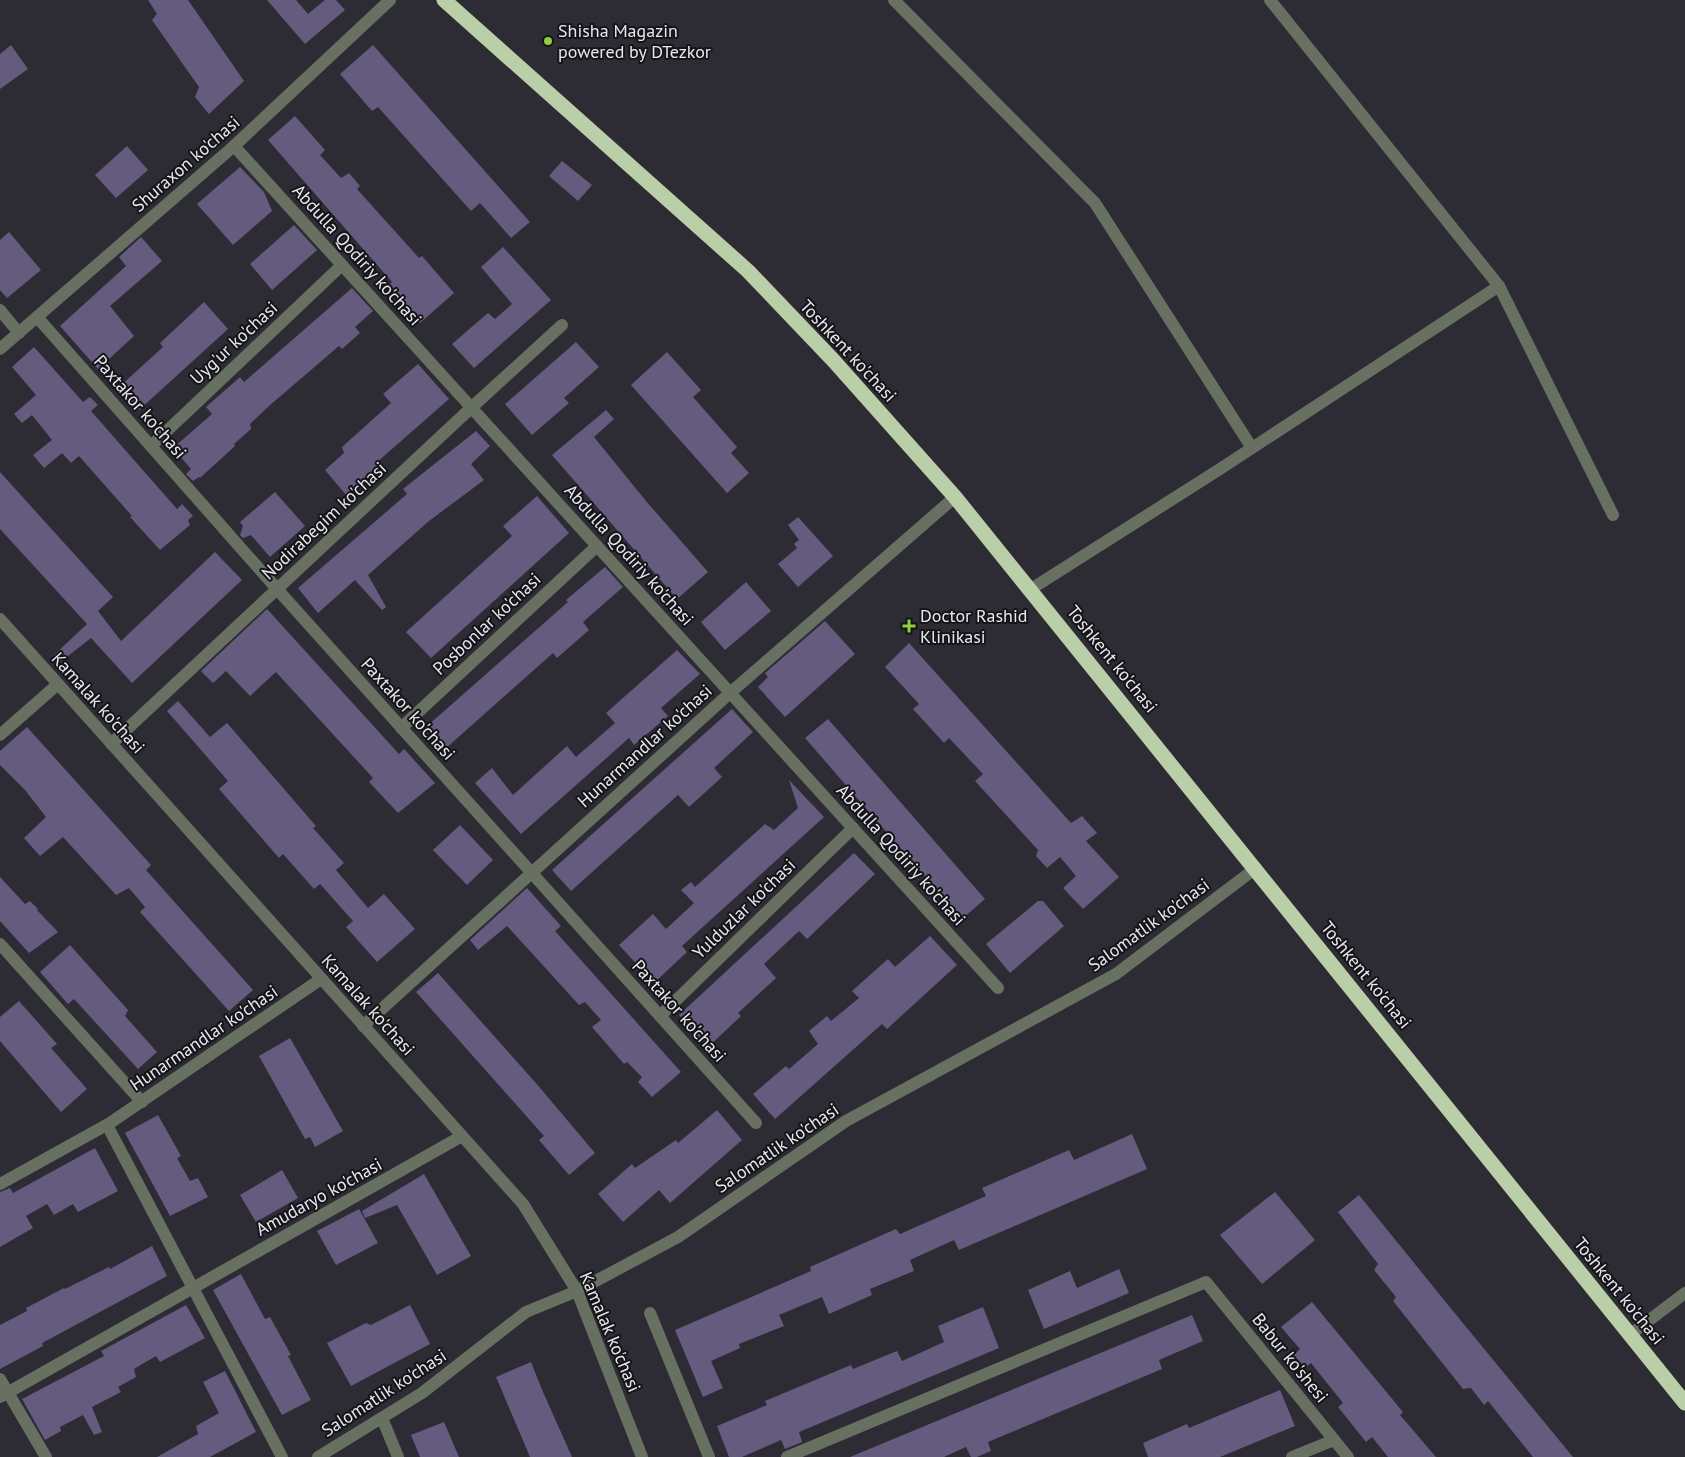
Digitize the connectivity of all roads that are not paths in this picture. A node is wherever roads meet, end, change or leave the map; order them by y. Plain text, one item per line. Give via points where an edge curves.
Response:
1 (390, 0) edge
2 (444, 0) edge
3 (894, 0) edge
4 (1270, 0) edge
5 (234, 146) junction
6 (342, 265) junction
7 (1499, 286) junction
8 (0, 310) edge
9 (37, 317) junction
10 (562, 325) dead end
11 (19, 333) junction
12 (0, 349) edge
13 (471, 408) junction
14 (151, 446) junction
15 (1252, 448) junction
16 (955, 497) junction
17 (1613, 515) dead end
18 (597, 546) junction
19 (277, 589) junction
20 (1031, 589) junction
21 (0, 619) edge
22 (58, 684) junction
23 (730, 693) junction
24 (401, 728) junction
25 (0, 735) edge
26 (111, 744) junction
27 (853, 828) junction
28 (1256, 868) junction
29 (532, 873) junction
30 (0, 944) edge
31 (322, 979) junction
32 (998, 988) dead end
33 (660, 1016) junction
34 (363, 1026) junction
35 (142, 1102) junction
36 (756, 1123) dead end
37 (107, 1125) junction
38 (462, 1136) junction
39 (0, 1184) edge
40 (193, 1288) junction
41 (577, 1291) junction
42 (1685, 1293) edge
43 (650, 1313) dead end
44 (1630, 1334) junction
45 (0, 1379) edge
46 (4, 1395) edge
47 (1685, 1403) edge
48 (382, 1418) junction
49 (1334, 1440) junction
50 (46, 1457) edge
51 (282, 1457) edge
52 (318, 1457) edge
53 (398, 1457) edge
54 (642, 1457) edge
55 (709, 1457) edge
56 (787, 1457) edge
57 (1292, 1457) edge
58 (1348, 1457) edge

1 - 5 street, Shuraxon ko'chasi
2 - 16 highway, Toshkent ko'chasi via 748,271 833,360
3 - 15 street via 1095,204
4 - 7 street
5 - 6 street, Abdulla Qodiriy ko'chasi
5 - 9 street, Shuraxon ko'chasi
6 - 13 street, Abdulla Qodiriy ko'chasi
6 - 14 street, Uyg'ur ko'chasi
7 - 15 street
7 - 17 street
8 - 11 street
9 - 11 street, Shuraxon ko'chasi
9 - 14 street, Paxtakor ko'chasi
10 - 13 street, Nodirabegim ko'chasi
11 - 12 street, Shuraxon ko'chasi
13 - 18 street, Abdulla Qodiriy ko'chasi
13 - 19 street, Nodirabegim ko'chasi
14 - 19 street, Paxtakor ko'chasi
15 - 20 street
16 - 20 highway, Toshkent ko'chasi
16 - 23 street, Hunarmandlar ko'chasi
18 - 23 street, Abdulla Qodiriy ko'chasi
18 - 24 street, Posbonlar ko'chasi
19 - 24 street, Paxtakor ko'chasi
19 - 26 street, Nodirabegim ko'chasi
20 - 28 highway, Toshkent ko'chasi
21 - 22 street, Kamalak ko'chasi
22 - 25 street
22 - 26 street, Kamalak ko'chasi
23 - 27 street, Abdulla Qodiriy ko'chasi
23 - 29 street, Hunarmandlar ko'chasi
24 - 29 street, Paxtakor ko'chasi
26 - 31 street, Kamalak ko'chasi
27 - 32 street, Abdulla Qodiriy ko'chasi
27 - 33 street, Yulduzlar ko'chasi
28 - 41 street, Salomatlik ko'chasi via 1116,974 846,1121 678,1237
28 - 44 highway, Toshkent ko'chasi
29 - 33 street, Paxtakor ko'chasi
29 - 34 street, Hunarmandlar ko'chasi
30 - 35 street
31 - 34 street, Kamalak ko'chasi
31 - 35 street, Hunarmandlar ko'chasi
33 - 36 street, Paxtakor ko'chasi
34 - 38 street, Kamalak ko'chasi
35 - 37 street, Hunarmandlar ko'chasi
37 - 39 street, Hunarmandlar ko'chasi
37 - 40 street
38 - 40 street, Amudaryo ko'chasi
38 - 41 street, Kamalak ko'chasi via 523,1204
40 - 46 street, Amudaryo ko'chasi
40 - 51 street
41 - 48 street, Salomatlik ko'chasi via 526,1312 422,1393
41 - 54 street, Kamalak ko'chasi
42 - 44 street
43 - 55 street
44 - 47 highway, Toshkent ko'chasi
45 - 46 street
46 - 50 street
48 - 52 street, Salomatlik ko'chasi
48 - 53 street
49 - 56 street, Babur ko'shesi via 1206,1282
49 - 57 street
49 - 58 street, Babur ko'shesi

